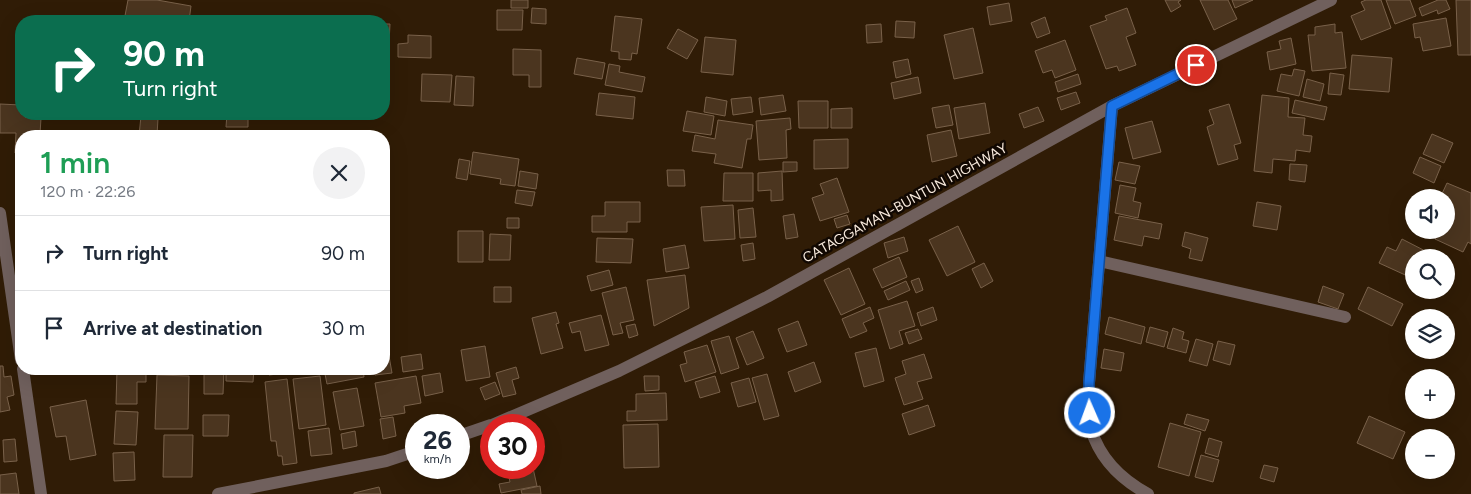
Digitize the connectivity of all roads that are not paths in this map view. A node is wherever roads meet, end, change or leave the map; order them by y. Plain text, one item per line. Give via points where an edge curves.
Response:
1 (1331, 0) edge
2 (1112, 106) junction
3 (0, 213) edge
4 (1099, 261) junction
5 (1345, 317) dead end
6 (15, 318) edge
7 (24, 375) edge
8 (517, 414) edge
9 (405, 455) edge
10 (41, 494) edge
11 (218, 494) edge
12 (1148, 494) edge

1 - 2 street, CATAGGAMAN-BUNTUN HIGHWAY
2 - 4 street
2 - 8 street, CATAGGAMAN-BUNTUN HIGHWAY via 767,296 619,371
3 - 6 street
4 - 5 street
4 - 12 street via 1089,383 1090,428 1101,452 1114,469
7 - 10 street
9 - 11 street via 386,462

